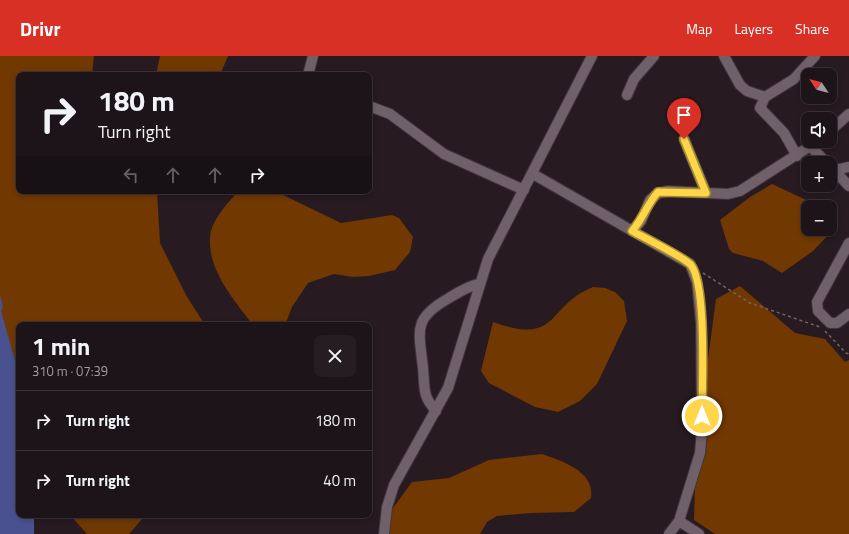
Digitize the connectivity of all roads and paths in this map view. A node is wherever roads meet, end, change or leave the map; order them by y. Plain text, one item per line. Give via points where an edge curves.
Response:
1 (312, 56) edge
2 (592, 56) edge
3 (654, 56) edge
4 (724, 56) edge
5 (814, 56) edge
6 (309, 72) edge
7 (627, 95) dead end
8 (764, 97) junction
9 (372, 107) edge
10 (849, 114) edge
11 (837, 125) edge
12 (684, 139) dead end
13 (808, 148) edge
14 (796, 156) junction
15 (849, 167) edge
16 (837, 168) edge
17 (837, 173) edge
18 (533, 174) junction
19 (849, 186) edge
20 (524, 190) junction
21 (706, 193) junction
22 (632, 231) junction
23 (849, 243) edge
24 (690, 264) junction
25 (479, 284) junction
26 (849, 314) edge
27 (849, 354) edge
28 (436, 411) junction
29 (679, 521) junction
30 (384, 534) edge
31 (669, 534) edge
32 (699, 534) edge

1 - 6 street
2 - 18 street
3 - 7 street via 634,79
4 - 8 street via 740,85
5 - 8 street via 794,80
8 - 14 street via 760,108 784,133
9 - 20 street via 390,114 444,154
10 - 11 street
12 - 21 street
13 - 14 street
14 - 21 street via 740,191 728,194
15 - 16 street
17 - 19 street
18 - 20 street
18 - 22 street
20 - 25 street via 488,259
21 - 22 street via 658,192 650,200 641,221
22 - 24 street
23 - 26 street via 817,302 818,311 830,323 837,323
24 - 27 path via 750,303 821,328
24 - 29 street via 697,282 701,322 702,430 700,453
25 - 28 street via 450,381
25 - 28 street via 470,285 432,308 420,325 426,400
28 - 30 street via 394,485 387,507
29 - 31 street
29 - 32 street

